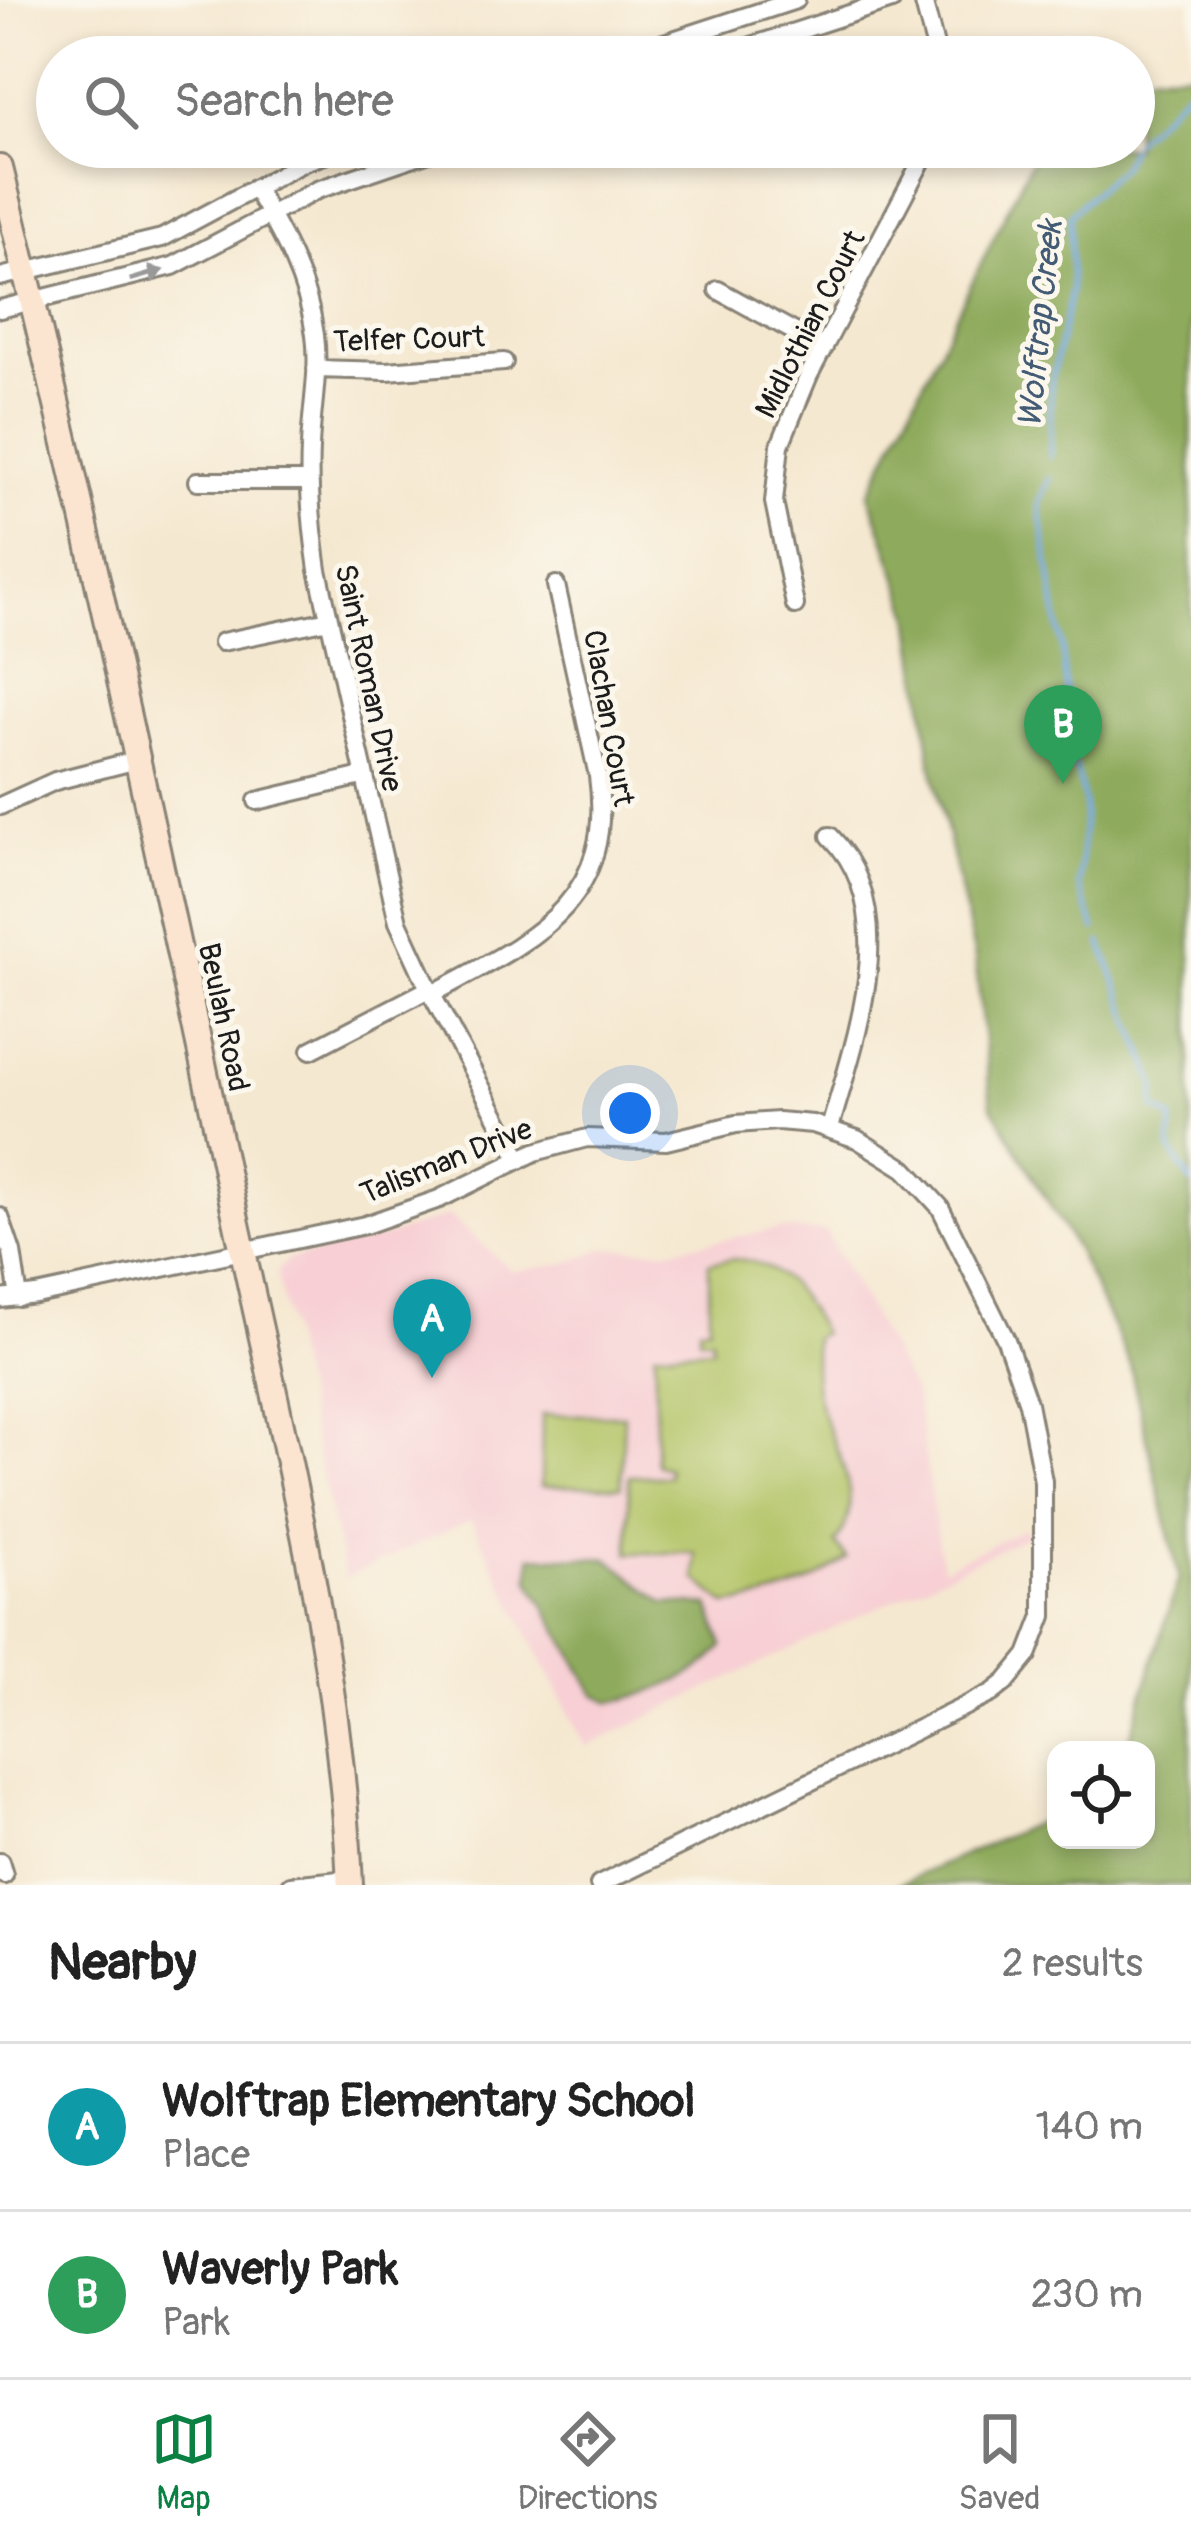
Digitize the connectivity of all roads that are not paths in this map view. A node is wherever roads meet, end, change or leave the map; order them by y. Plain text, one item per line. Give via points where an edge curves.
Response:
1 (796, 0) edge
2 (892, 0) edge
3 (923, 0) edge
4 (685, 36) edge
5 (782, 36) edge
6 (932, 36) edge
7 (0, 168) edge
8 (293, 168) edge
9 (381, 168) edge
10 (917, 168) edge
11 (255, 188) junction
12 (270, 215) junction
13 (13, 275) edge
14 (718, 290) dead end
15 (33, 302) junction
16 (0, 309) edge
17 (824, 348) junction
18 (504, 362) dead end
19 (316, 369) junction
20 (198, 481) dead end
21 (309, 481) junction
22 (556, 585) dead end
23 (795, 605) dead end
24 (328, 620) junction
25 (222, 642) dead end
26 (136, 760) junction
27 (362, 776) junction
28 (256, 801) dead end
29 (0, 806) edge
30 (830, 836) dead end
31 (430, 992) junction
32 (311, 1050) dead end
33 (830, 1128) junction
34 (520, 1160) junction
35 (0, 1217) edge
36 (243, 1251) junction
37 (20, 1298) junction
38 (0, 1299) edge
39 (349, 1882) edge
40 (291, 1885) edge
41 (598, 1885) edge

1 - 4 street
2 - 5 street
3 - 6 street
7 - 13 main road, Beulah Road
8 - 11 street
9 - 12 street
10 - 17 street, Midlothian Court
11 - 12 street, Saint Roman Drive
11 - 13 street via 162,238
15 -> 12 street via 173,266
12 - 19 street, Saint Roman Drive via 300,273
13 - 15 main road, Beulah Road
14 - 17 street
15 - 16 street
15 - 26 main road, Beulah Road
17 - 23 street, Midlothian Court via 788,419 775,473 777,533
18 - 19 street, Telfer Court
19 - 21 street, Saint Roman Drive
20 - 21 street
21 - 24 street, Saint Roman Drive
22 - 31 street, Clachan Court via 602,802 596,851 575,897 539,934
24 - 25 street
24 - 27 street, Saint Roman Drive
26 - 29 street via 55,781
26 - 36 main road, Beulah Road
27 - 28 street
27 - 31 street, Saint Roman Drive via 398,922
30 - 33 street via 856,875 869,940 865,1002
31 - 32 street, Clachan Court
31 - 34 street, Saint Roman Drive
33 - 34 street, Talisman Drive via 753,1121 666,1141 587,1138
33 - 41 street, Talisman Drive via 894,1161 940,1208 1006,1340 1043,1481 1042,1616 1028,1655 992,1693
34 - 36 street, Talisman Drive via 416,1209
35 - 37 street
36 - 37 street, Talisman Drive
36 - 39 main road, Beulah Road via 316,1586 341,1744
37 - 38 street, Talisman Drive
39 - 40 street

